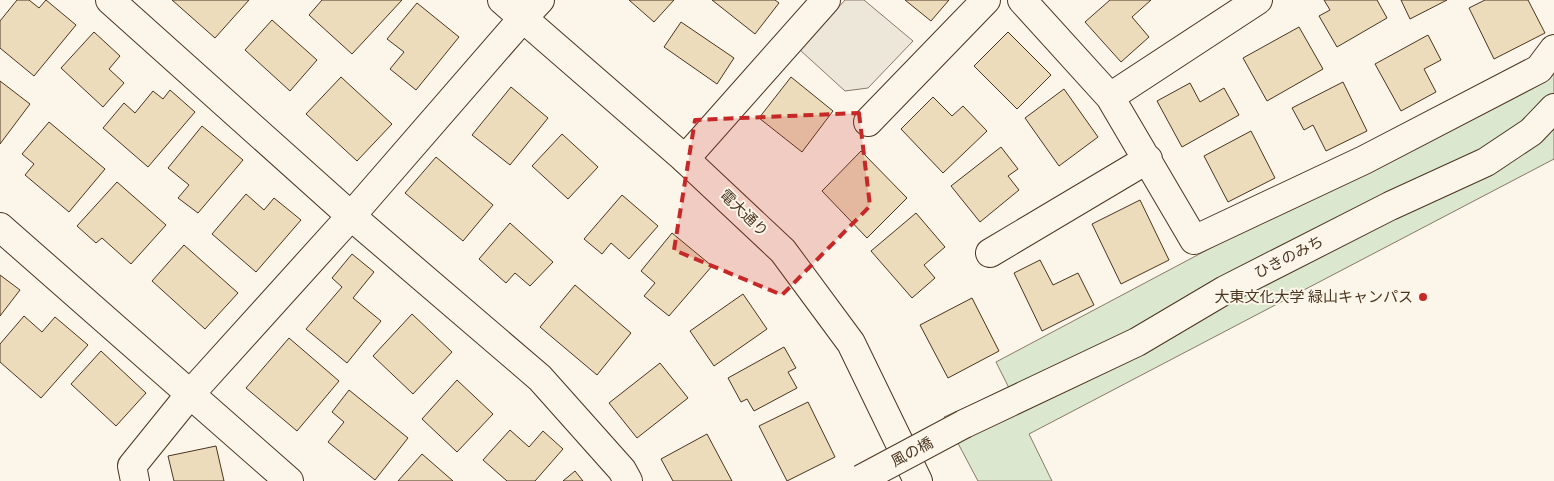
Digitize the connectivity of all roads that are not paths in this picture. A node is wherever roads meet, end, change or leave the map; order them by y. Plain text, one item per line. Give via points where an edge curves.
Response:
1 (110, 0) edge
2 (502, 0) edge
3 (826, 0) edge
4 (986, 0) edge
5 (1022, 0) edge
6 (1258, 0) edge
7 (532, 9) edge
8 (1554, 49) edge
9 (1110, 97) junction
10 (1554, 108) edge
11 (868, 122) dead end
12 (685, 159) junction
13 (1148, 159) junction
14 (351, 216) junction
15 (0, 227) edge
16 (990, 252) dead end
17 (191, 394) junction
18 (964, 424) joint
19 (859, 480) edge
20 (135, 481) edge
21 (289, 481) edge
22 (628, 481) edge
23 (918, 481) edge

1 - 14 street
2 - 7 street, 電大通り
3 - 12 street
4 - 11 street
5 - 9 street
6 - 9 street
7 - 12 street, 電大通り
7 - 14 street
8 - 13 street via 1539,69 1364,160 1194,240
9 - 13 street
10 - 18 street, ひきのみち via 1531,132 1486,162 1390,206 1225,290 1137,342
12 - 23 street, 電大通り via 783,252 818,297 851,343
13 - 16 street
14 - 17 street
14 - 22 street via 540,378 622,470
15 - 17 street
17 - 20 street via 132,466
17 - 21 street
18 - 19 street, 風の橋, bridge

